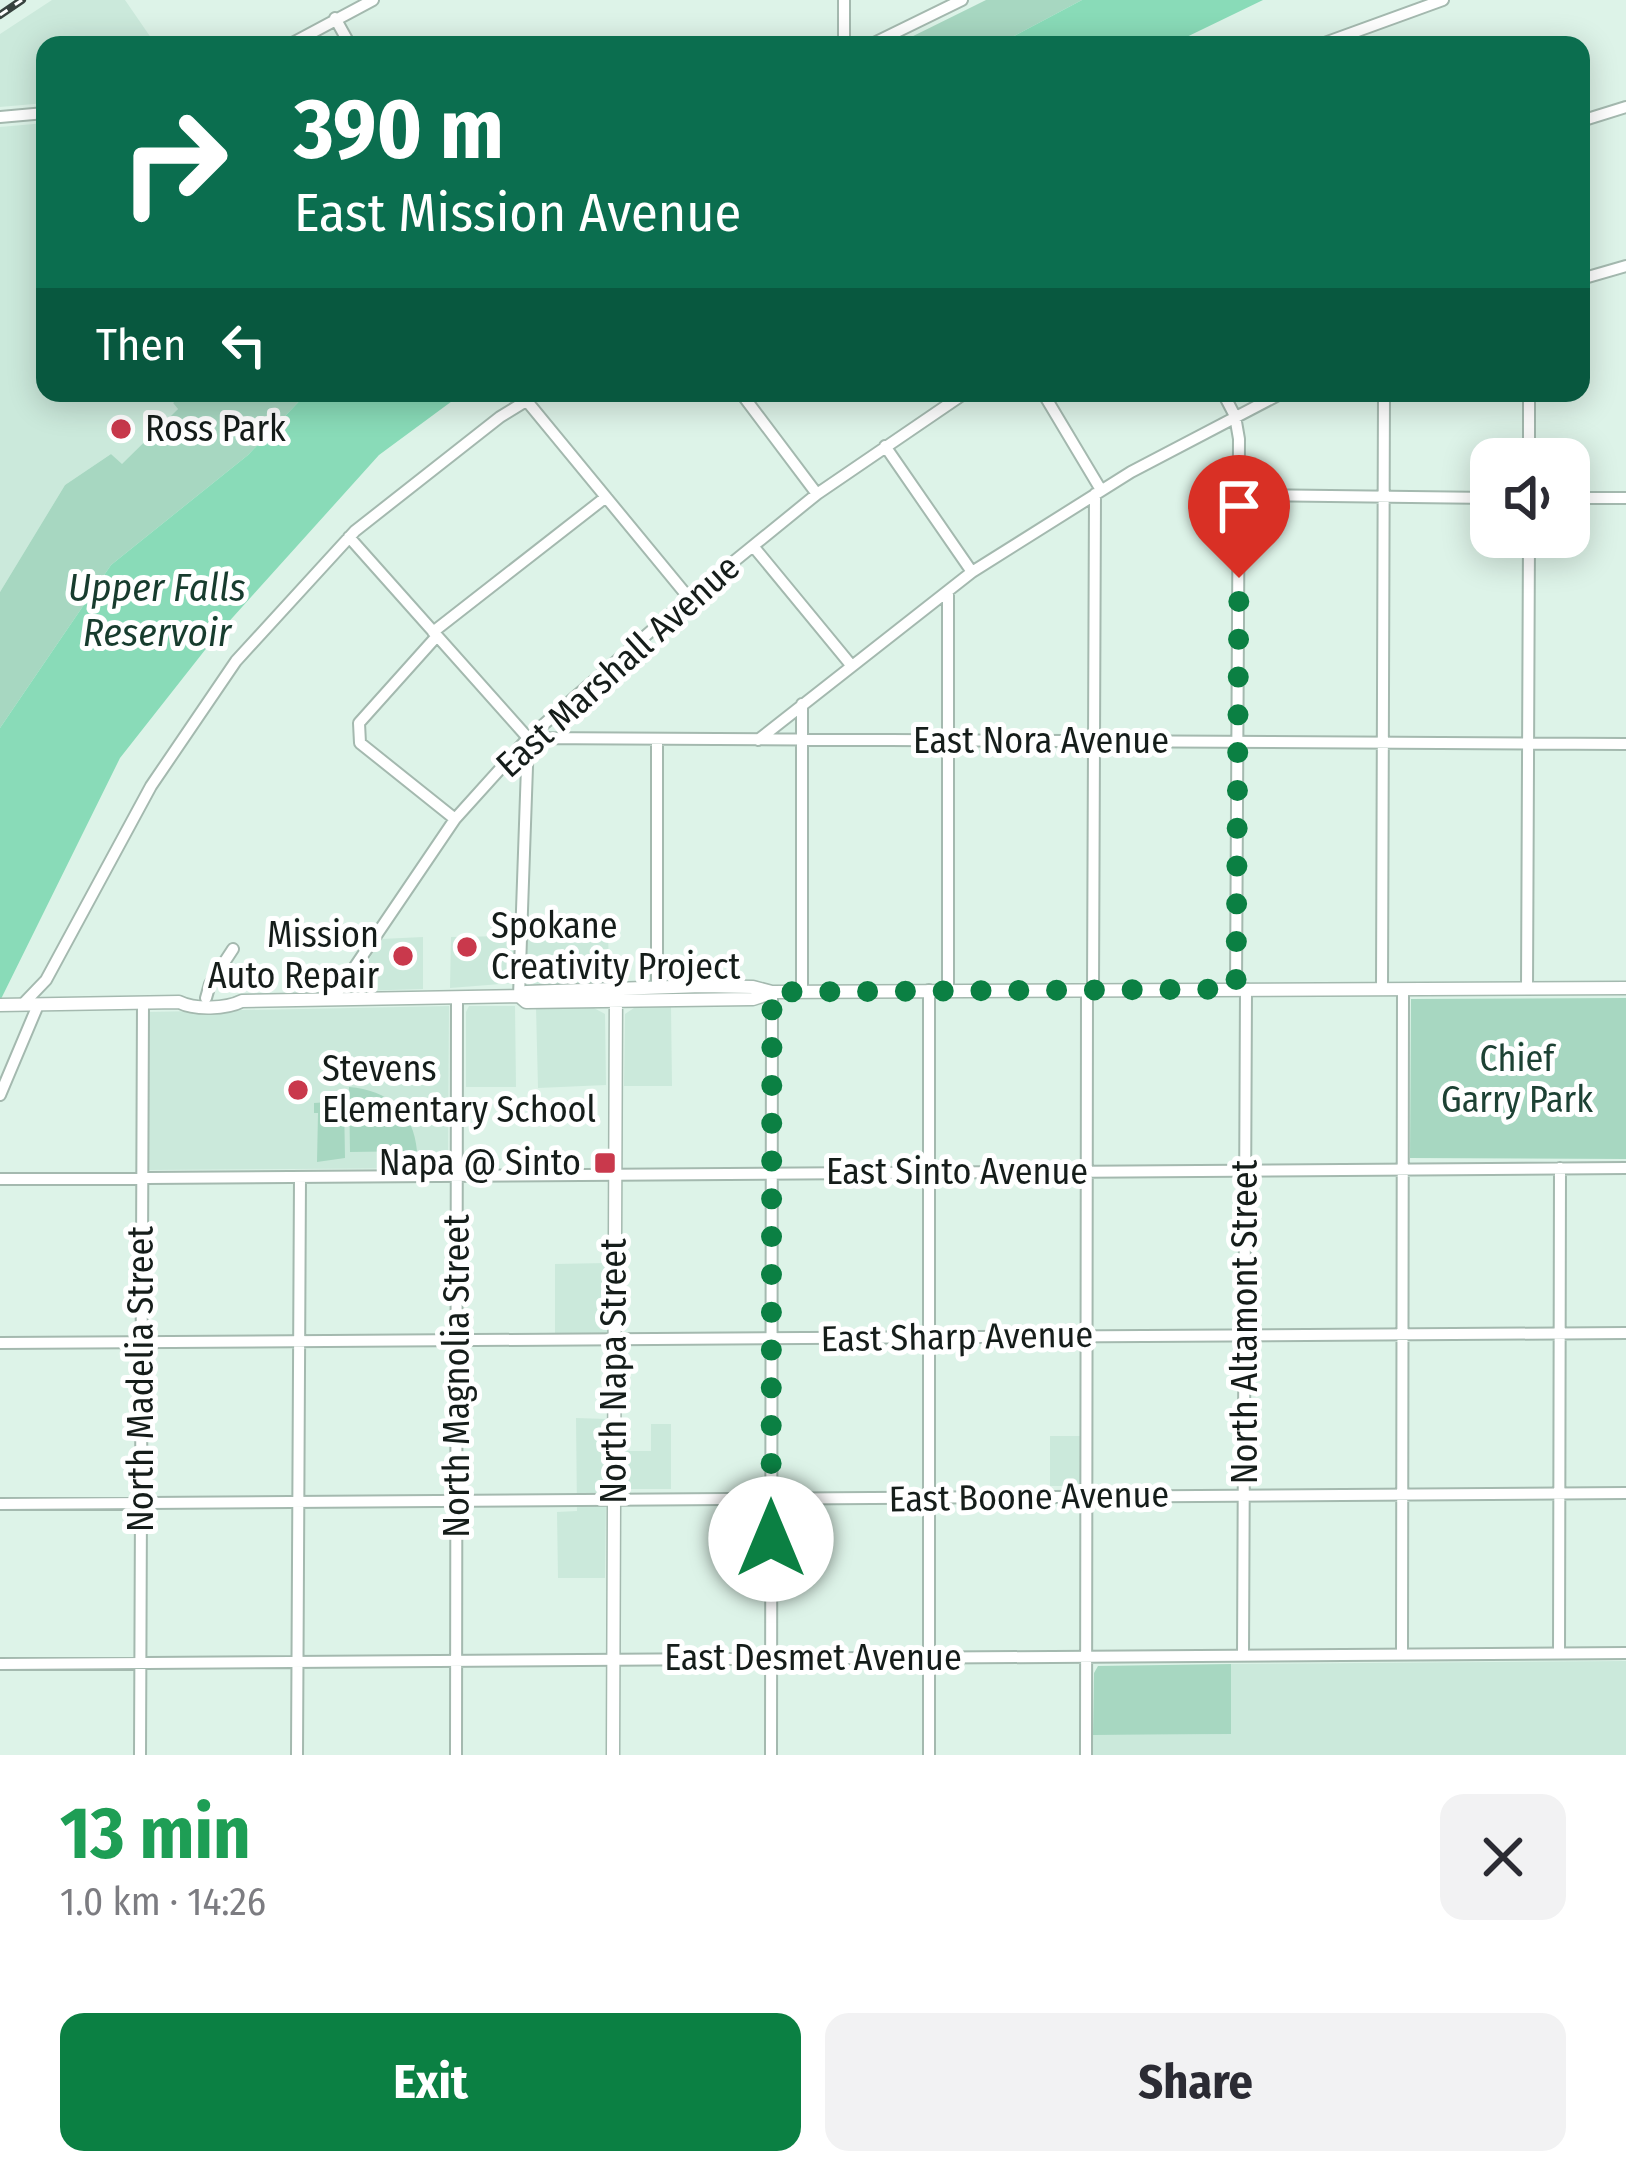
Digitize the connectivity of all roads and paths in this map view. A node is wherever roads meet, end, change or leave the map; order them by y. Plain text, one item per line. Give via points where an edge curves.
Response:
1 (373, 0) edge
2 (844, 0) edge
3 (962, 0) edge
4 (1443, 0) edge
5 (335, 18) junction
6 (305, 36) edge
7 (345, 36) edge
8 (844, 36) edge
9 (888, 36) edge
10 (1351, 36) edge
11 (1626, 109) edge
12 (36, 114) edge
13 (0, 117) edge
14 (1590, 119) edge
15 (1626, 266) edge
16 (1590, 276) edge
17 (523, 402) edge
18 (528, 402) edge
19 (748, 402) edge
20 (942, 402) edge
21 (1048, 402) edge
22 (1227, 402) edge
23 (1263, 402) edge
24 (1384, 402) edge
25 (1529, 402) edge
26 (1234, 416) junction
27 (1529, 438) edge
28 (885, 446) junction
29 (1098, 492) junction
30 (818, 494) junction
31 (1240, 495) junction
32 (606, 497) junction
33 (1384, 498) junction
34 (1470, 498) edge
35 (1590, 498) edge
36 (1626, 498) edge
37 (349, 537) junction
38 (753, 546) junction
39 (1529, 558) edge
40 (972, 572) junction
41 (948, 591) junction
42 (689, 598) junction
43 (435, 634) junction
44 (851, 665) junction
45 (802, 704) junction
46 (528, 738) junction
47 (657, 739) junction
48 (758, 740) junction
49 (802, 740) junction
50 (947, 740) junction
51 (1094, 741) junction
52 (1238, 742) junction
53 (1383, 742) junction
54 (1528, 742) junction
55 (1626, 743) edge
56 (455, 819) junction
57 (233, 949) dead end
58 (46, 980) junction
59 (657, 987) junction
60 (1527, 988) junction
61 (1626, 988) edge
62 (1090, 989) junction
63 (1241, 989) junction
64 (1382, 989) junction
65 (1402, 989) junction
66 (929, 990) junction
67 (948, 990) junction
68 (772, 992) junction
69 (802, 992) junction
70 (616, 995) junction
71 (519, 996) junction
72 (457, 997) junction
73 (206, 998) junction
74 (333, 1000) junction
75 (242, 1001) junction
76 (179, 1002) junction
77 (142, 1003) junction
78 (59, 1004) junction
79 (0, 1005) edge
80 (20, 1005) junction
81 (38, 1005) junction
82 (0, 1095) edge
83 (1560, 1168) junction
84 (1626, 1168) edge
85 (1246, 1169) junction
86 (1403, 1170) junction
87 (930, 1172) junction
88 (1088, 1172) junction
89 (772, 1173) junction
90 (615, 1175) junction
91 (457, 1176) junction
92 (300, 1177) junction
93 (142, 1178) junction
94 (0, 1179) edge
95 (1626, 1333) edge
96 (1403, 1334) junction
97 (1560, 1334) junction
98 (1244, 1335) junction
99 (1088, 1336) junction
100 (929, 1338) junction
101 (772, 1339) junction
102 (614, 1340) junction
103 (457, 1341) junction
104 (141, 1342) junction
105 (299, 1342) junction
106 (0, 1343) edge
107 (1560, 1493) junction
108 (1626, 1493) edge
109 (1245, 1495) junction
110 (1402, 1495) junction
111 (1087, 1496) junction
112 (771, 1499) junction
113 (930, 1499) junction
114 (614, 1500) junction
115 (457, 1501) junction
116 (299, 1502) junction
117 (142, 1503) junction
118 (0, 1504) edge
119 (1559, 1653) junction
120 (1626, 1653) edge
121 (1402, 1654) junction
122 (1243, 1655) junction
123 (930, 1658) junction
124 (1086, 1658) junction
125 (613, 1659) junction
126 (772, 1659) junction
127 (456, 1660) junction
128 (141, 1663) junction
129 (297, 1663) junction
130 (0, 1664) edge
131 (140, 1755) edge
132 (297, 1755) edge
133 (456, 1755) edge
134 (613, 1755) edge
135 (771, 1755) edge
136 (929, 1755) edge
137 (1086, 1755) edge

1 - 5 street
2 - 8 street
3 - 9 street
4 - 10 street
5 - 6 street
5 - 7 street
11 - 14 street
12 - 13 street
15 - 16 street
17 - 37 street
18 - 32 street
19 - 30 street
20 - 28 street, East Marshall Avenue
21 - 29 street
22 - 26 street, North Altamont Street
23 - 26 street
24 - 33 street
25 - 27 street
26 - 29 street
26 - 31 street, North Altamont Street
28 - 30 street, East Marshall Avenue
28 - 40 street
29 - 40 street
29 - 51 street
30 - 38 street, East Marshall Avenue
31 - 33 street
31 - 52 street, North Altamont Street
32 - 42 street
32 - 43 street
33 - 34 street
33 - 53 street
35 - 36 street
37 - 43 street
37 - 58 street via 218,687 151,786
38 - 42 street, East Marshall Avenue
38 - 44 street
39 - 54 street
40 - 41 street
41 - 44 street
41 - 50 street
42 - 46 street, East Marshall Avenue
43 - 46 street
43 - 56 street via 358,723 360,743
44 - 45 street
45 - 48 street
45 - 49 street
46 - 47 street, East Nora Avenue
46 - 56 street, East Marshall Avenue
46 - 71 street
47 - 48 street, East Nora Avenue
47 - 59 street
48 - 49 street, East Nora Avenue
49 - 50 street, East Nora Avenue
49 - 69 street
50 - 51 street, East Nora Avenue
50 - 67 street
51 - 52 street, East Nora Avenue
51 - 62 street
52 - 53 street, East Nora Avenue
52 - 63 street, North Altamont Street
53 - 54 street, East Nora Avenue
53 - 64 street
54 - 55 street, East Nora Avenue
54 - 60 street
56 - 74 street, East Marshall Avenue
57 - 73 street
58 - 78 street
58 - 80 street
59 - 68 main road
59 - 70 main road
60 - 61 main road
60 - 65 main road
62 - 63 main road
62 - 67 main road
62 - 88 street
63 - 64 main road
63 - 85 street, North Altamont Street
64 - 65 main road
65 - 86 street
66 - 67 main road
66 - 69 main road
66 - 87 street
68 - 69 main road
68 - 70 main road via 753,999
68 - 89 street
70 - 71 main road via 526,1002
70 - 90 main road, North Napa Street
71 - 72 main road
72 - 74 main road
72 - 91 street, North Magnolia Street
73 - 75 main road
73 - 76 main road
74 - 75 main road
75 - 76 main road
76 - 77 main road
77 - 78 main road
77 - 93 street, North Madelia Street
78 - 81 main road
79 - 80 main road
80 - 81 main road
81 - 82 street
83 - 84 street, East Sinto Avenue
83 - 86 street, East Sinto Avenue
83 - 97 street
85 - 86 street, East Sinto Avenue
85 - 88 street, East Sinto Avenue
85 - 98 street, North Altamont Street
86 - 96 street
87 - 88 street, East Sinto Avenue
87 - 89 street, East Sinto Avenue
87 - 100 street
88 - 99 street
89 - 90 street, East Sinto Avenue
89 - 101 street
90 - 91 street, East Sinto Avenue
90 - 102 main road, North Napa Street
91 - 92 street, East Sinto Avenue
91 - 103 street, North Magnolia Street
92 - 93 street, East Sinto Avenue
92 - 105 street
93 - 94 street, East Sinto Avenue
93 - 104 street, North Madelia Street
95 - 97 street, East Sharp Avenue
96 - 97 street, East Sharp Avenue
96 - 98 street, East Sharp Avenue
96 - 110 street
97 - 107 street
98 - 99 street, East Sharp Avenue
98 - 109 street, North Altamont Street
99 - 100 street, East Sharp Avenue
99 - 111 street
100 - 101 street, East Sharp Avenue
100 - 113 street
101 - 102 street, East Sharp Avenue
101 - 112 street
102 - 103 street, East Sharp Avenue
102 - 114 main road, North Napa Street
103 - 105 street, East Sharp Avenue
103 - 115 street, North Magnolia Street
104 - 105 street, East Sharp Avenue
104 - 106 street, East Sharp Avenue
104 - 117 street, North Madelia Street
105 - 116 street
107 - 108 street, East Boone Avenue
107 - 110 street, East Boone Avenue
107 - 119 street
109 - 110 street, East Boone Avenue
109 - 111 street, East Boone Avenue
109 - 122 street, North Altamont Street
110 - 121 street
111 - 113 street, East Boone Avenue
111 - 124 street
112 - 113 street, East Boone Avenue
112 - 114 street, East Boone Avenue
112 - 126 street
113 - 123 street
114 - 115 street, East Boone Avenue
114 - 125 main road, North Napa Street
115 - 116 street, East Boone Avenue
115 - 127 street, North Magnolia Street
116 - 117 street, East Boone Avenue
116 - 129 street
117 - 118 street, East Boone Avenue
117 - 128 street, North Madelia Street
119 - 120 street, East Desmet Avenue
119 - 121 street, East Desmet Avenue
121 - 122 street, East Desmet Avenue
122 - 124 street, East Desmet Avenue
123 - 124 street, East Desmet Avenue
123 - 126 street, East Desmet Avenue
123 - 136 street
124 - 137 street
125 - 126 street, East Desmet Avenue
125 - 127 street, East Desmet Avenue
125 - 134 main road, North Napa Street
126 - 135 street
127 - 129 street, East Desmet Avenue
127 - 133 street, North Magnolia Street
128 - 129 street, East Desmet Avenue
128 - 130 street, East Desmet Avenue
128 - 131 street, North Madelia Street
129 - 132 street

